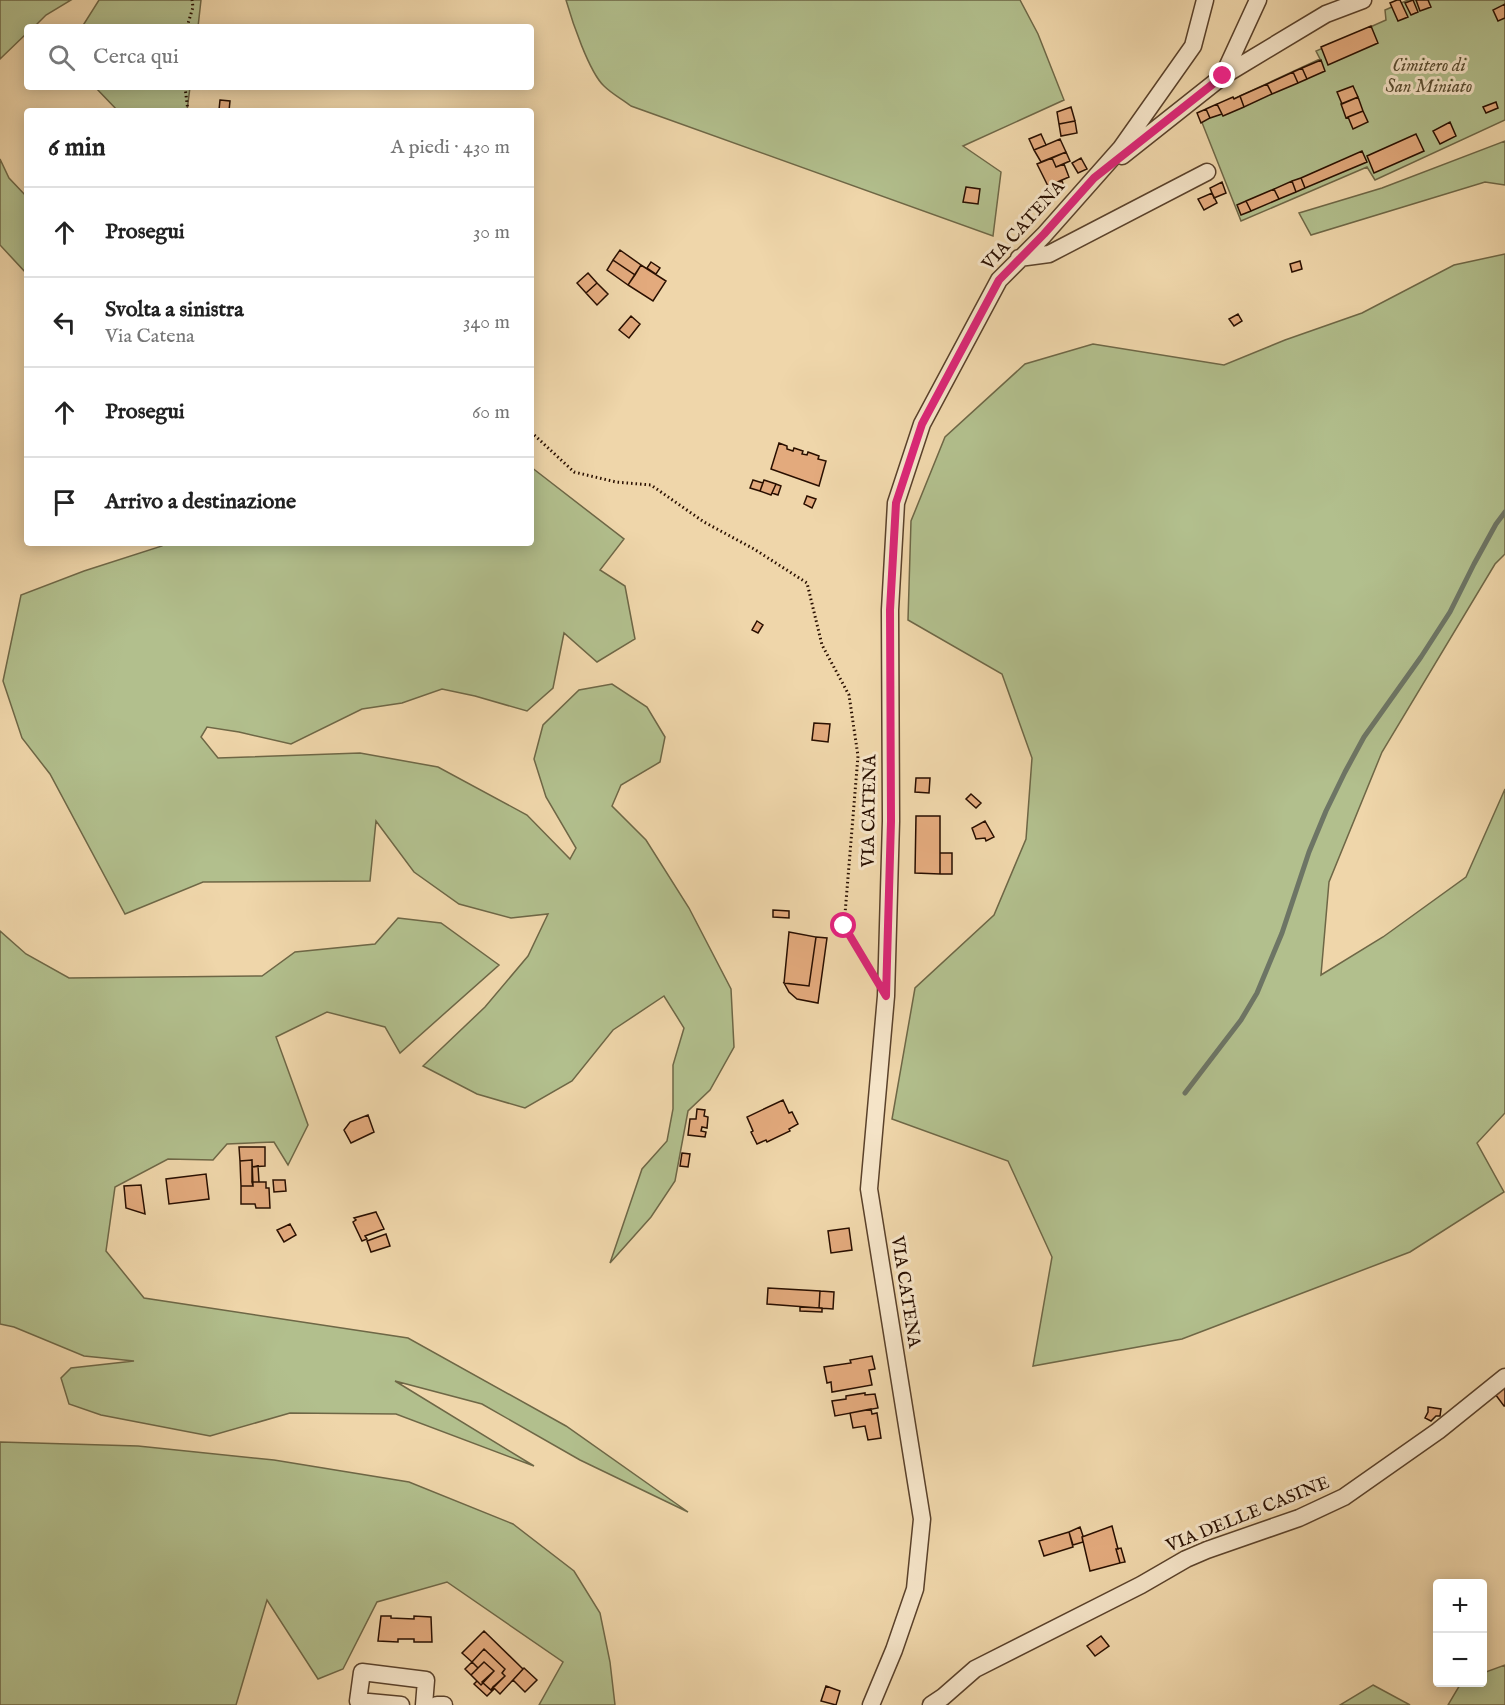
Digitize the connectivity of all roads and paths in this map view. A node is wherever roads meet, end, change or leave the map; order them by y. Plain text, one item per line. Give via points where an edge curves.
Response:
1 (192, 0) edge
2 (1205, 0) edge
3 (1258, 0) edge
4 (1363, 0) edge
5 (189, 24) edge
6 (1223, 76) junction
7 (185, 90) edge
8 (188, 108) edge
9 (1207, 172) dead end
10 (1094, 178) junction
11 (1019, 258) junction
12 (534, 435) edge
13 (870, 970) dead end
14 (1505, 1377) edge
15 (401, 1705) edge
16 (424, 1705) edge
17 (437, 1705) edge
18 (444, 1705) edge
19 (871, 1705) edge
20 (931, 1705) edge

1 - 5 path
2 - 10 street, VIA CATENA via 1193,46 1121,148
3 - 6 street
4 - 6 street via 1326,14
6 - 10 street
7 - 8 path
9 - 11 street via 1049,254
10 - 11 street, VIA CATENA
11 - 19 street, VIA CATENA via 999,280 922,424 896,503 890,610 891,821 886,996 869,1189 922,1519 915,1589
12 - 13 path via 574,472 651,485 704,522 807,583 822,645 849,695 858,756 844,926
14 - 20 street, VIA DELLE CASINE via 1438,1431 1344,1497 1299,1518 1186,1559 975,1669
15 - 16 street via 358,1701 362,1672 426,1680
17 - 18 street

